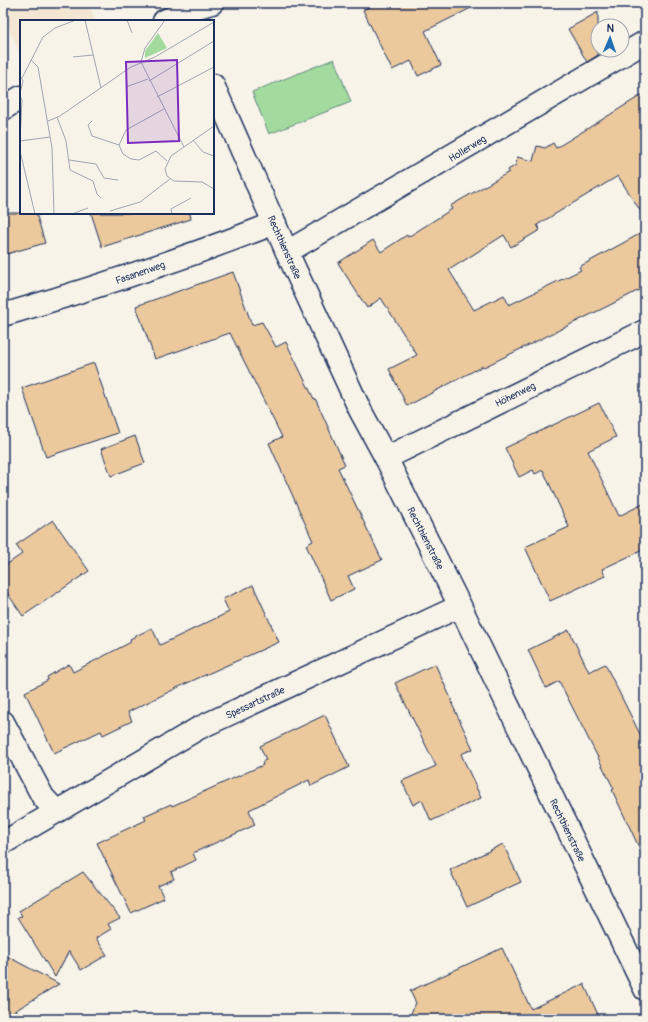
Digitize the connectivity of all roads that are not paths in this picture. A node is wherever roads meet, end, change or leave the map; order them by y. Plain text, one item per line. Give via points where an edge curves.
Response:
1 (212, 3) edge
2 (192, 11) edge
3 (167, 20) edge
4 (645, 42) edge
5 (214, 87) edge
6 (20, 98) edge
7 (3, 109) edge
8 (275, 223) junction
9 (287, 252) junction
10 (3, 314) edge
11 (645, 331) edge
12 (386, 458) junction
13 (460, 606) junction
14 (3, 722) edge
15 (56, 812) junction
16 (3, 843) edge
17 (645, 989) edge

1 - 2 street
2 - 3 street
4 - 9 street, Hollerweg
5 - 8 street, Rechthienstraße
6 - 7 street
8 - 9 street, Rechthienstraße
8 - 10 street, Fasanenweg via 126,277
9 - 12 street, Rechthienstraße via 360,410
11 - 12 street, Höhenweg
12 - 13 street, Rechthienstraße
13 - 15 street, Spessartstraße via 199,728
13 - 17 street, Rechthienstraße
14 - 15 street via 43,797
15 - 16 street, Spessartstraße

